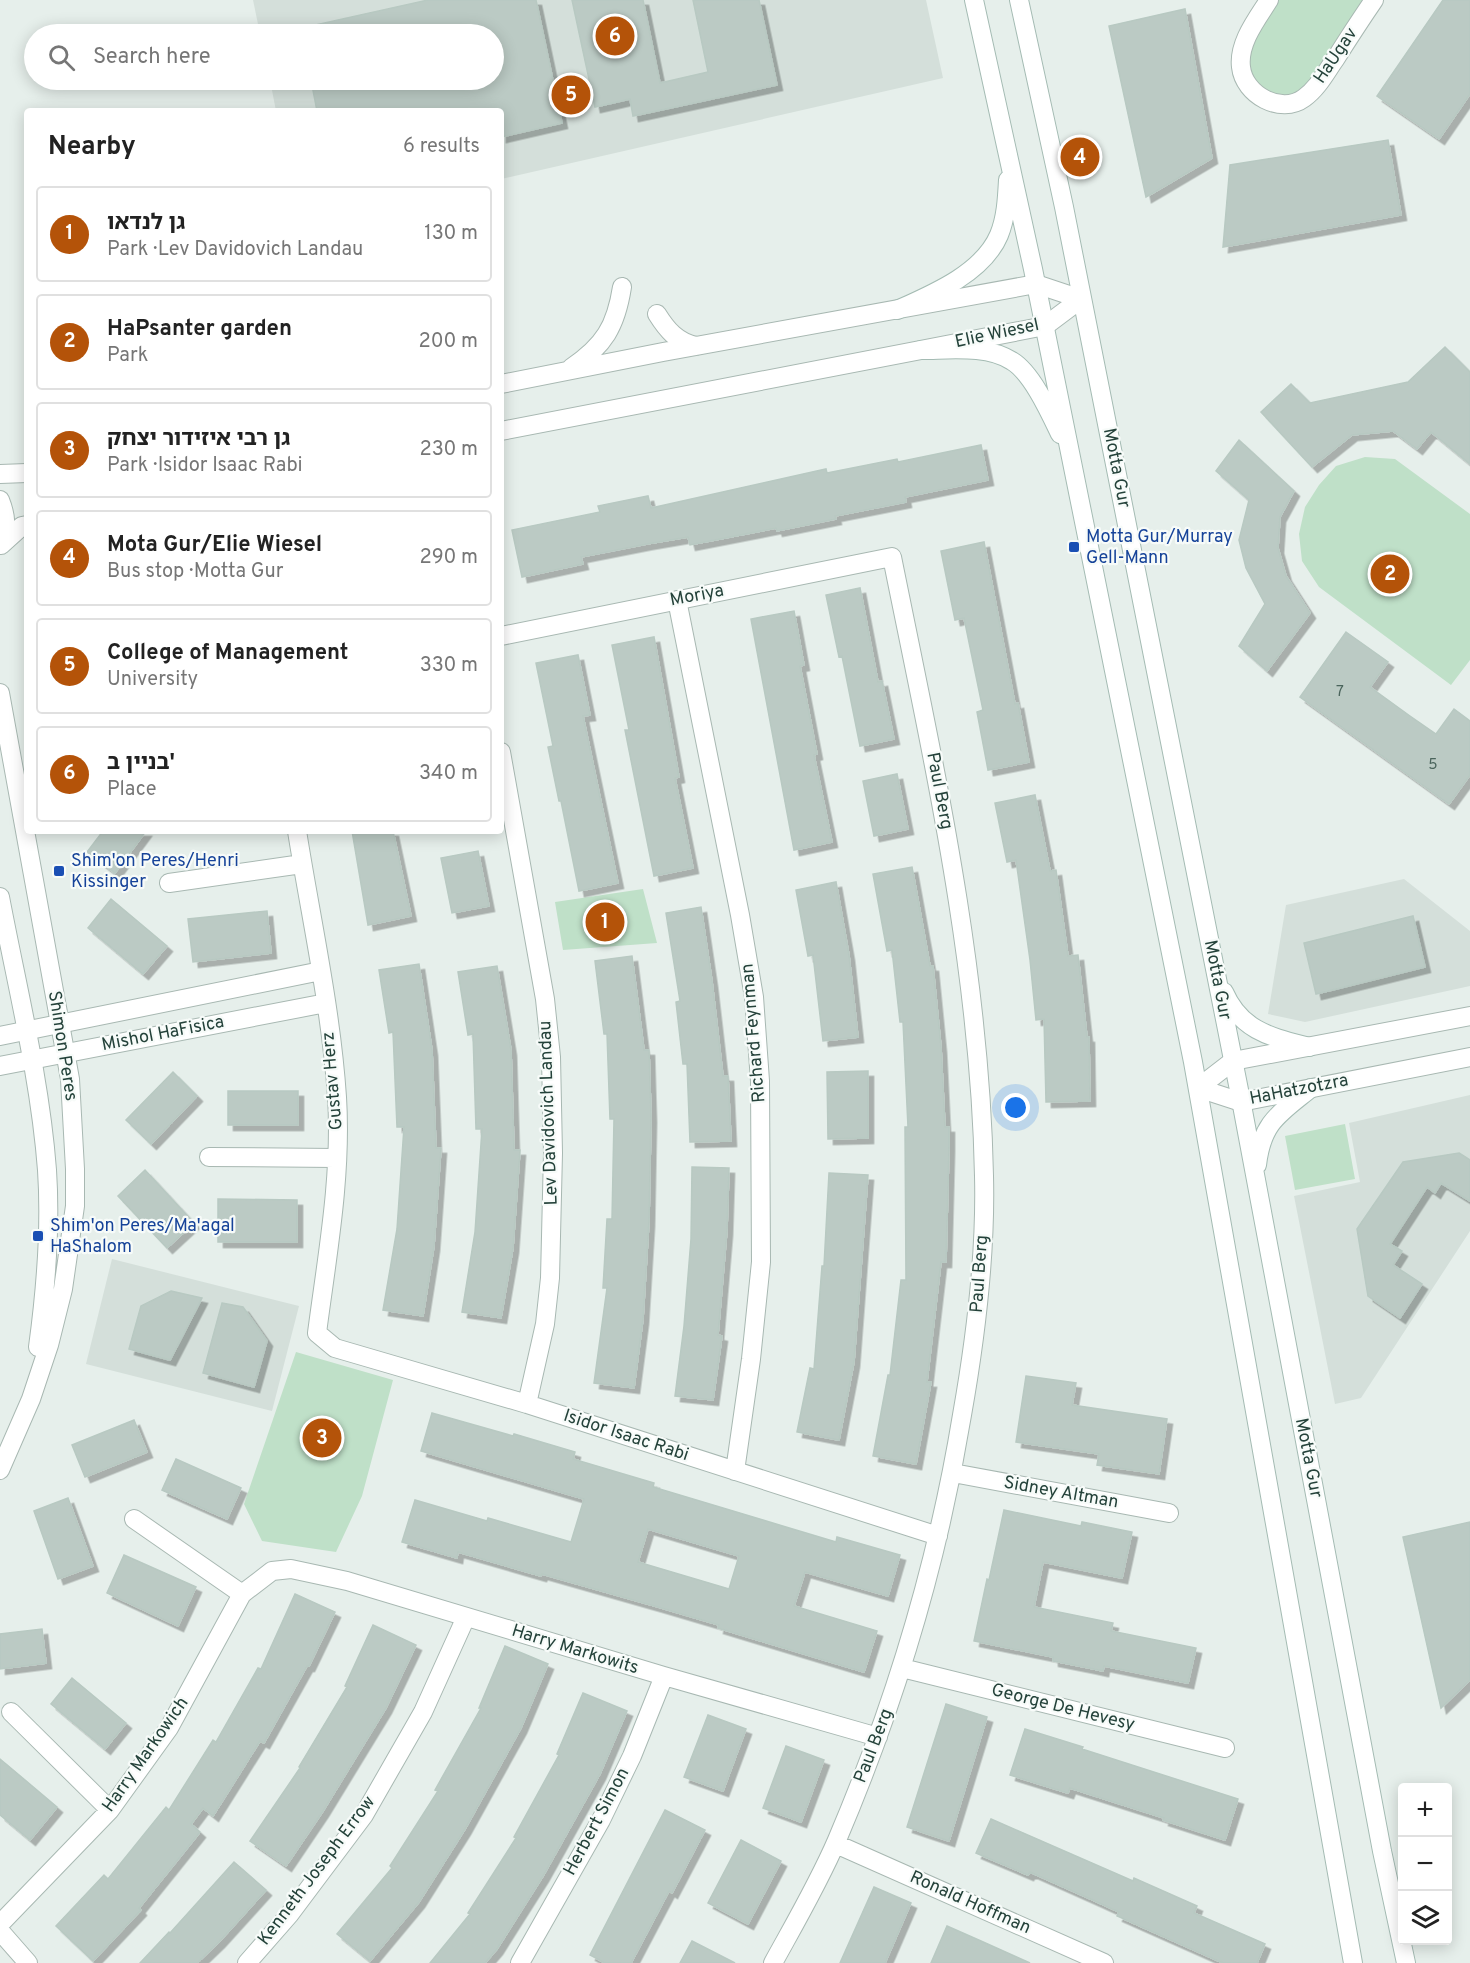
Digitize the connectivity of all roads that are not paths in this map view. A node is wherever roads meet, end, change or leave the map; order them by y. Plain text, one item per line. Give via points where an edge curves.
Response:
1 (974, 0) edge
2 (1019, 0) edge
3 (1269, 0) edge
4 (1374, 0) edge
5 (1010, 161) junction
6 (1036, 284) junction
7 (622, 287) dead end
8 (1081, 299) junction
9 (897, 310) junction
10 (657, 314) dead end
11 (1045, 326) junction
12 (696, 346) junction
13 (921, 350) junction
14 (566, 371) junction
15 (504, 383) edge
16 (504, 430) edge
17 (1070, 452) junction
18 (24, 473) edge
19 (0, 474) edge
20 (0, 500) edge
21 (24, 526) edge
22 (0, 545) edge
23 (892, 557) joint
24 (677, 600) junction
25 (504, 635) edge
26 (0, 693) edge
27 (504, 769) edge
28 (24, 826) edge
29 (25, 834) edge
30 (297, 834) edge
31 (302, 864) junction
32 (169, 883) dead end
33 (0, 897) edge
34 (321, 971) junction
35 (1216, 974) junction
36 (326, 1003) junction
37 (1470, 1016) edge
38 (60, 1025) junction
39 (26, 1031) junction
40 (0, 1036) edge
41 (1309, 1047) junction
42 (65, 1053) junction
43 (1470, 1057) edge
44 (31, 1060) junction
45 (1233, 1061) junction
46 (0, 1066) edge
47 (1198, 1088) junction
48 (1311, 1088) junction
49 (1242, 1102) junction
50 (208, 1157) dead end
51 (336, 1158) junction
52 (1255, 1179) junction
53 (317, 1333) joint
54 (31, 1399) junction
55 (527, 1404) junction
56 (0, 1470) edge
57 (735, 1471) junction
58 (953, 1473) junction
59 (1169, 1513) dead end
60 (134, 1519) dead end
61 (938, 1536) junction
62 (243, 1594) junction
63 (466, 1617) junction
64 (902, 1668) junction
65 (664, 1676) junction
66 (11, 1712) dead end
67 (878, 1737) junction
68 (1225, 1748) dead end
69 (110, 1810) junction
70 (836, 1844) junction
71 (0, 1924) edge
72 (0, 1931) edge
73 (28, 1963) edge
74 (247, 1963) edge
75 (520, 1963) edge
76 (773, 1963) edge
77 (1104, 1963) edge
78 (1353, 1963) edge
79 (1406, 1963) edge

1 - 5 street
2 - 8 street, Motta Gur
3 - 4 street, HaUgav via 1251,29 1241,68 1247,85 1257,95 1274,104 1287,105 1303,100 1317,87
5 - 6 street
5 - 9 street via 1005,213 999,236 989,251 943,290
6 - 8 street
6 - 9 street
6 - 11 street
7 - 14 street via 607,336
8 - 11 street, Elie Wiesel
8 - 35 street, Motta Gur
9 - 12 street
10 - 12 street via 675,337
11 - 13 street, Elie Wiesel
11 - 17 street
12 - 14 street
13 - 16 street, Elie Wiesel
13 - 17 street via 980,350 1013,361 1036,388
14 - 15 street
17 - 47 street
18 - 19 street
20 - 22 street via 6,527
21 - 22 street
23 - 24 street, Moriya
23 - 58 street, Paul Berg via 949,841 980,1081 983,1249 978,1311
24 - 25 street, Moriya
24 - 57 street, Richard Feynman via 740,915 754,997 760,1081 761,1262
26 - 28 street, Shimon Peres
27 - 55 street, Lev Davidovich Landau via 543,988 551,1057 554,1153 550,1278 545,1324
29 - 38 street, Shimon Peres
30 - 31 street, Gustav Herz
31 - 32 street
31 - 34 street, Gustav Herz
33 - 39 street, Shimon Peres
34 - 36 street, Gustav Herz
34 - 38 street, Mishol HaFisica
35 - 41 street via 1231,1007 1251,1026 1270,1037
35 - 45 street, Motta Gur
36 - 42 street, Mishol HaFisica
36 - 51 street, Gustav Herz via 337,1097
37 - 41 street
38 - 39 street, Mishol HaFisica
38 - 42 street, Shimon Peres
39 - 40 street, Mishol HaFisica
39 - 44 street, Shimon Peres
41 - 45 street
42 - 44 street, Mishol HaFisica
42 - 54 street, Shimon Peres via 70,1079 75,1206 63,1289
43 - 48 street, HaHatzotzra
44 - 46 street, Mishol HaFisica
44 - 54 street, Shimon Peres via 46,1170 48,1227 44,1308
45 - 47 street
45 - 49 street, Motta Gur
47 - 49 street, HaHatzotzra
47 - 78 street
48 - 49 street, HaHatzotzra
48 - 52 street via 1267,1128 1259,1144
49 - 52 street, Motta Gur
50 - 51 street
51 - 53 street, Gustav Herz
52 - 79 street, Motta Gur
53 - 55 street, Isidor Isaac Rabi via 335,1348
54 - 56 street, Shimon Peres
55 - 57 street, Isidor Isaac Rabi
57 - 61 street, Isidor Isaac Rabi
58 - 59 street, Sidney Altman
58 - 61 street, Paul Berg
60 - 62 street
61 - 64 street, Paul Berg
62 - 63 street, Harry Markowich via 272,1571 291,1569 347,1581
62 - 69 street, Harry Markowich via 169,1728
63 - 65 street, Harry Markowits
63 - 74 street, Kenneth Joseph Errow via 423,1712 364,1815 289,1915
64 - 67 street, Paul Berg
64 - 68 street, George De Hevesy
65 - 67 street, Harry Markowits
65 - 75 street, Herbert Simon via 601,1820
66 - 69 street
67 - 70 street, Paul Berg
69 - 71 street, Harry Markowich
70 - 76 street, Paul Berg
70 - 77 street, Ronald Hoffman
72 - 73 street

